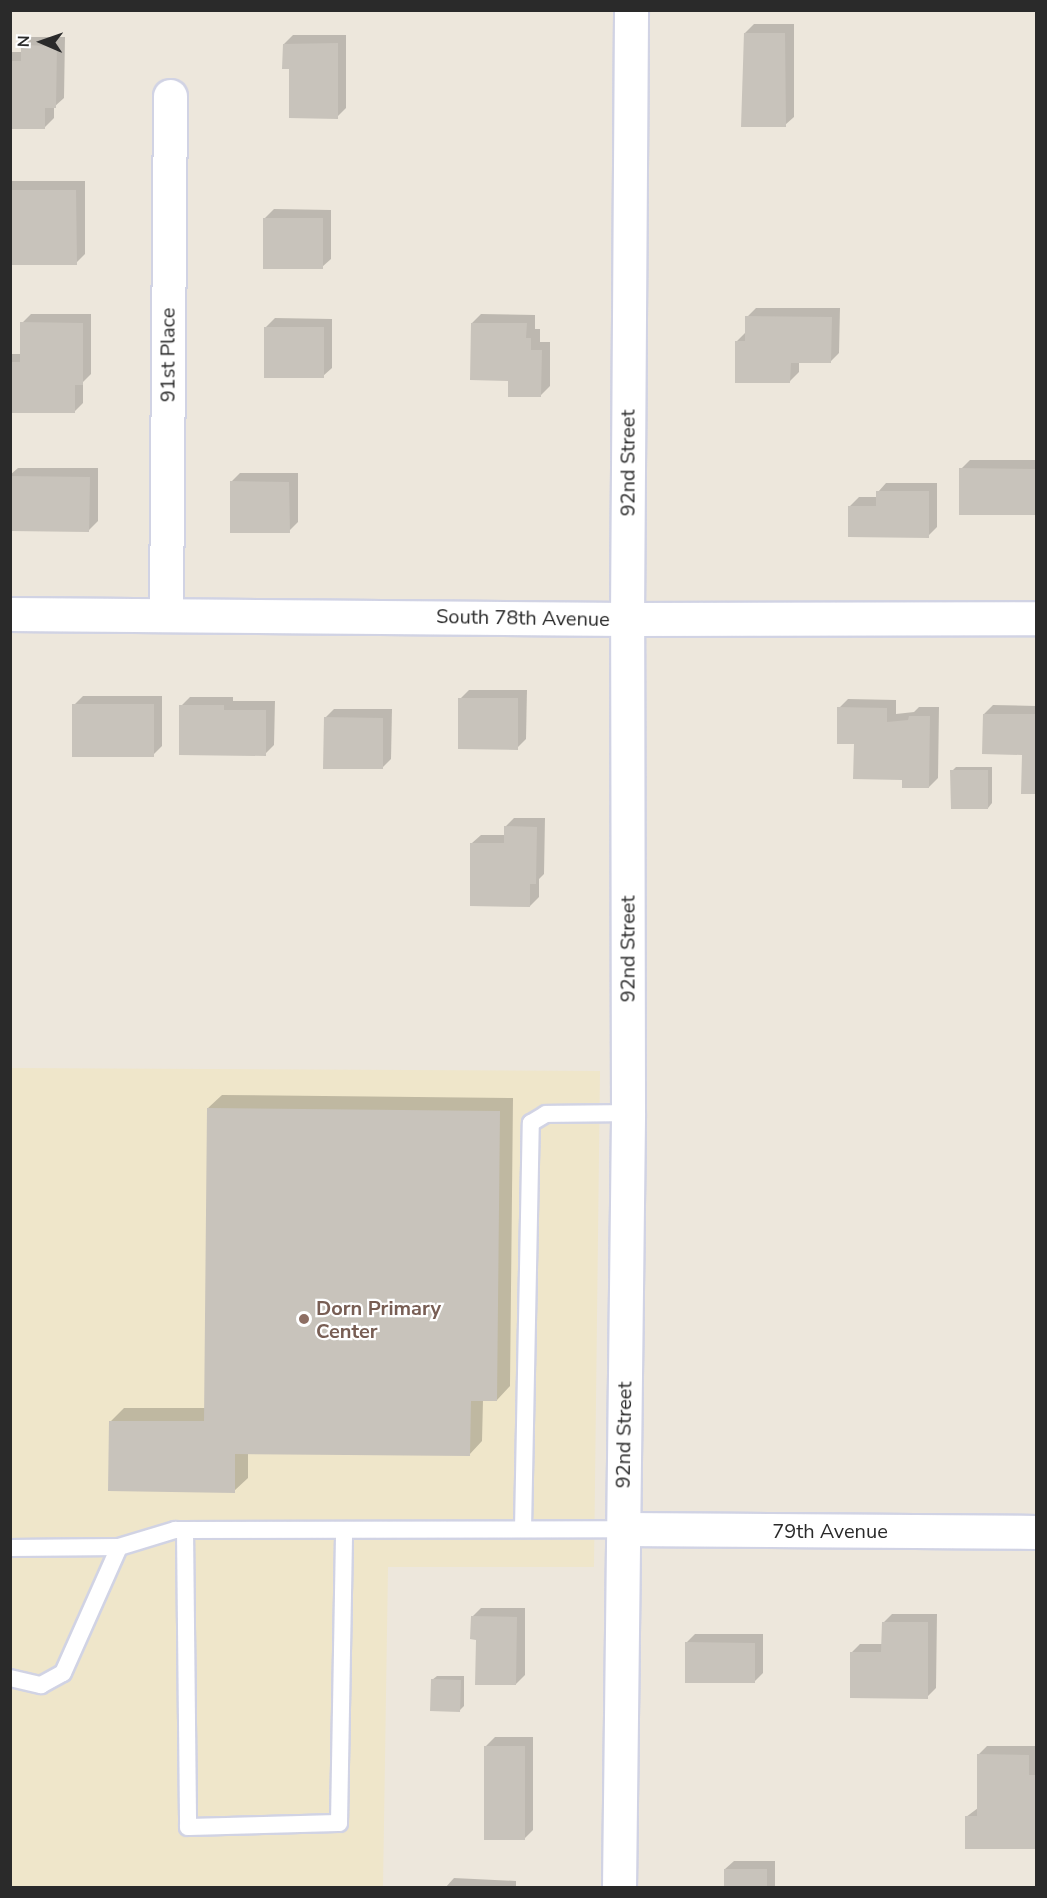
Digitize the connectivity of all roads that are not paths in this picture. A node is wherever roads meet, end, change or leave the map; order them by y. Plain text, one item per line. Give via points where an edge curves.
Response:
1 (631, 10) edge
2 (170, 96) dead end
3 (10, 614) edge
4 (166, 614) junction
5 (1036, 618) edge
6 (627, 619) junction
7 (628, 1113) junction
8 (523, 1529) junction
9 (623, 1529) junction
10 (185, 1530) junction
11 (344, 1530) junction
12 (1036, 1532) edge
13 (119, 1547) junction
14 (10, 1548) edge
15 (10, 1678) edge
16 (619, 1887) edge

1 - 6 street, 92nd Street
2 - 4 street, 91st Place
3 - 4 street, South 78th Avenue
4 - 6 street, South 78th Avenue
5 - 6 street, South 78th Avenue
6 - 7 street, 92nd Street
7 - 8 lane via 546,1114 531,1124
7 - 9 street, 92nd Street
8 - 9 lane
8 - 11 lane
9 - 12 street, 79th Avenue
9 - 16 street, 92nd Street
10 - 11 lane
10 - 11 lane via 188,1827 339,1823
10 - 13 lane
13 - 14 lane
13 - 15 lane via 63,1673 41,1685

